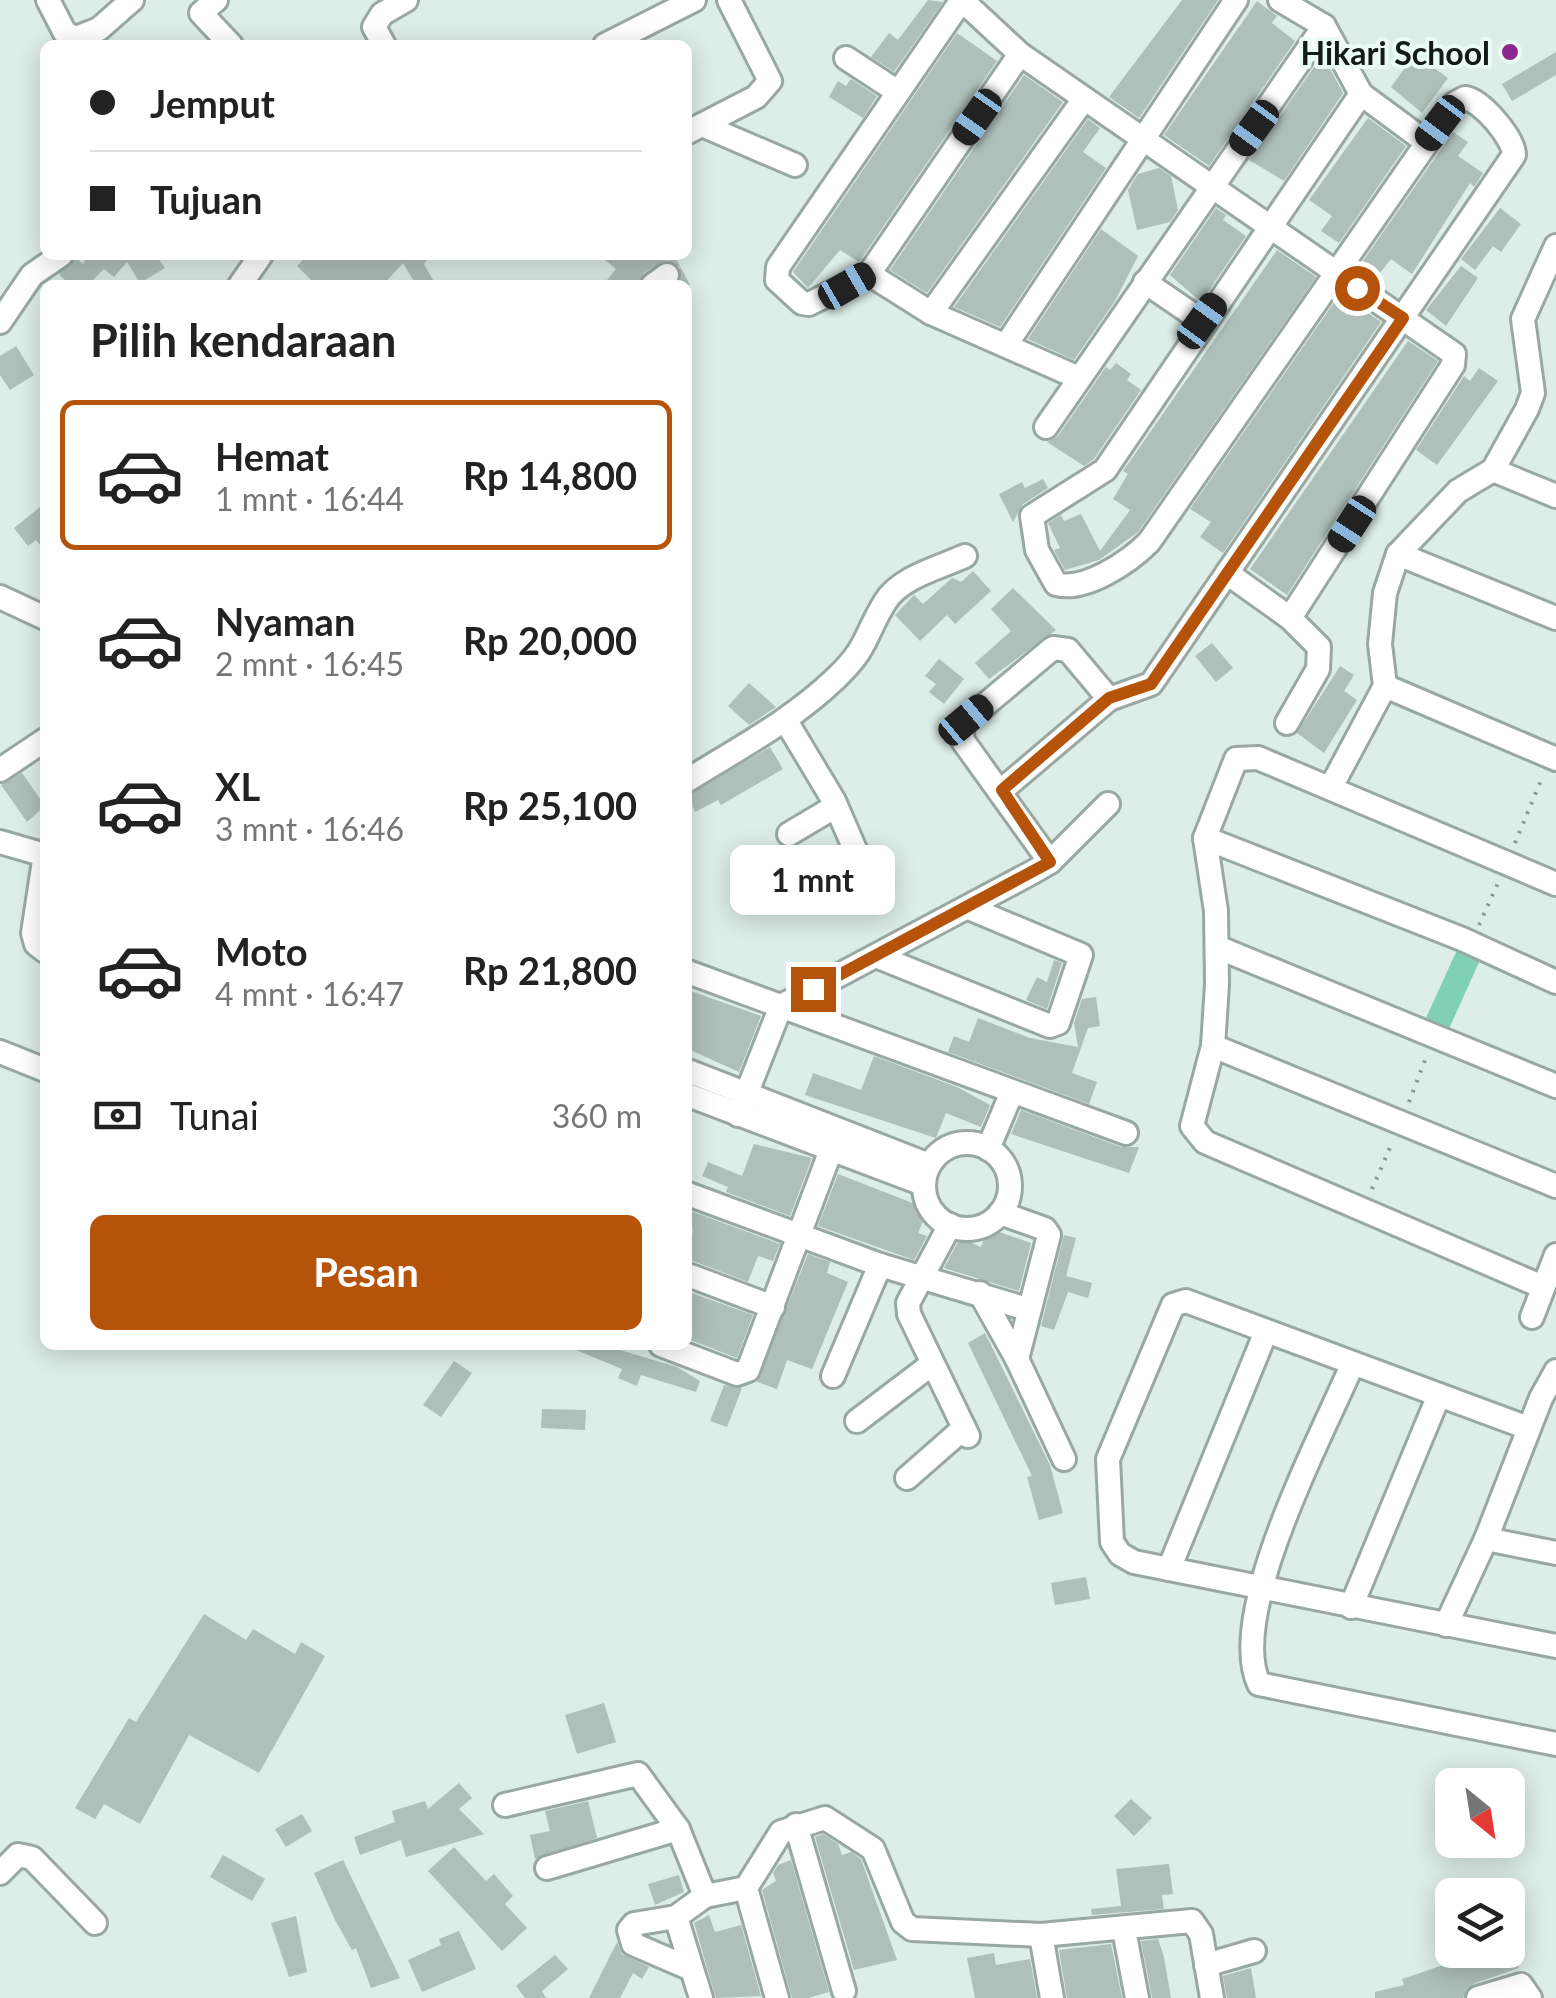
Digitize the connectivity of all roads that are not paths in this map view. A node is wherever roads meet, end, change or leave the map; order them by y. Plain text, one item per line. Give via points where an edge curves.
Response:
1 (48, 0) edge
2 (132, 0) edge
3 (406, 0) edge
4 (694, 0) edge
5 (729, 0) edge
6 (1236, 0) edge
7 (1280, 0) edge
8 (200, 4) edge
9 (1324, 26) junction
10 (82, 40) edge
11 (86, 40) edge
12 (227, 40) edge
13 (379, 40) edge
14 (614, 40) edge
15 (1020, 54) junction
16 (846, 58) dead end
17 (898, 92) junction
18 (1361, 94) junction
19 (1084, 98) junction
20 (695, 128) edge
21 (1142, 140) junction
22 (1426, 142) junction
23 (795, 165) dead end
24 (1211, 186) junction
25 (1270, 226) junction
26 (1556, 246) edge
27 (54, 260) edge
28 (869, 274) junction
29 (1334, 274) junction
30 (1548, 279) edge
31 (1145, 282) junction
32 (21, 291) junction
33 (40, 295) edge
34 (931, 313) junction
35 (1403, 318) junction
36 (1202, 321) junction
37 (0, 322) edge
38 (1006, 345) junction
39 (1532, 376) junction
40 (1079, 378) junction
41 (1556, 385) edge
42 (1046, 427) dead end
43 (1493, 470) junction
44 (1556, 496) edge
45 (1398, 554) junction
46 (966, 556) dead end
47 (1227, 573) junction
48 (0, 597) edge
49 (40, 616) edge
50 (1290, 618) junction
51 (1556, 618) edge
52 (1385, 686) junction
53 (1109, 698) junction
54 (786, 721) junction
55 (1287, 723) dead end
56 (40, 743) edge
57 (1554, 758) edge
58 (0, 770) edge
59 (692, 778) edge
60 (1331, 787) junction
61 (1002, 790) junction
62 (1108, 804) dead end
63 (836, 806) junction
64 (789, 834) dead end
65 (1204, 838) junction
66 (0, 842) edge
67 (40, 853) edge
68 (1050, 862) junction
69 (1556, 884) edge
70 (790, 886) dead end
71 (40, 887) edge
72 (969, 908) junction
73 (40, 947) edge
74 (1217, 947) junction
75 (876, 956) junction
76 (692, 973) edge
77 (1556, 982) edge
78 (781, 1006) junction
79 (1213, 1046) junction
80 (0, 1052) edge
81 (40, 1068) edge
82 (692, 1073) edge
83 (1556, 1086) edge
84 (1012, 1092) junction
85 (692, 1097) edge
86 (742, 1104) junction
87 (1126, 1133) dead end
88 (988, 1149) junction
89 (830, 1150) junction
90 (926, 1174) junction
91 (1556, 1186) edge
92 (692, 1195) edge
93 (1000, 1213) junction
94 (950, 1225) junction
95 (800, 1234) junction
96 (1556, 1255) edge
97 (880, 1265) junction
98 (692, 1276) edge
99 (926, 1277) junction
100 (1544, 1287) junction
101 (980, 1293) junction
102 (773, 1307) junction
103 (1027, 1309) junction
104 (1532, 1317) dead end
105 (1265, 1334) junction
106 (674, 1350) edge
107 (1017, 1358) junction
108 (932, 1364) junction
109 (1352, 1365) junction
110 (1556, 1371) edge
111 (833, 1376) dead end
112 (1439, 1396) junction
113 (856, 1421) dead end
114 (1528, 1428) junction
115 (1064, 1459) dead end
116 (907, 1478) dead end
117 (1486, 1539) junction
118 (1556, 1553) edge
119 (1169, 1569) junction
120 (1258, 1588) junction
121 (1351, 1607) junction
122 (1446, 1625) junction
123 (1556, 1646) edge
124 (1556, 1744) edge
125 (505, 1805) dead end
126 (796, 1825) junction
127 (678, 1829) junction
128 (547, 1868) dead end
129 (0, 1874) edge
130 (746, 1888) junction
131 (704, 1896) junction
132 (676, 1916) junction
133 (95, 1922) dead end
134 (1124, 1930) junction
135 (1041, 1935) junction
136 (1254, 1951) dead end
137 (1206, 1965) junction
138 (691, 1969) junction
139 (844, 1991) dead end
140 (701, 1998) edge
141 (777, 1998) edge
142 (1052, 1998) edge
143 (1137, 1998) edge
144 (1212, 1998) edge
145 (1478, 1998) edge
146 (1530, 1998) edge

1 - 10 street via 65,34
2 - 11 street
3 - 13 street via 376,21
4 - 14 street
5 - 20 street via 770,81 756,96
6 - 21 street
7 - 9 street
8 - 12 street
9 - 18 street
9 - 24 street
15 - 17 street via 959,4
15 - 19 street
15 - 28 street
16 - 17 street
17 - 28 street via 776,274 809,304
18 - 22 street
18 - 25 street
19 - 21 street
19 - 34 street
20 - 23 street
21 - 24 street
21 - 38 street
22 - 29 street
22 - 35 street via 1454,104 1470,97 1514,151
24 - 25 street
24 - 31 street
25 - 29 street
25 - 36 street
26 - 30 street
27 - 32 street
28 - 34 street
29 - 35 street
29 - 36 street via 1149,542 1107,571 1073,585 1056,584 1037,550 1032,516 1105,470
30 - 39 street via 1523,319
31 - 36 street
31 - 40 street
32 - 33 street
32 - 37 street
34 - 38 street
35 - 47 street
35 - 50 street via 1451,351 1455,361
38 - 40 street
39 - 41 street
39 - 43 street via 1527,408
40 - 42 street
43 - 44 street
43 - 45 street via 1458,491
45 - 51 street
45 - 52 street via 1385,593
46 - 54 street via 896,590 863,651
47 - 50 street
47 - 53 street via 1151,684
48 - 49 street
50 - 55 street via 1319,647 1321,658
52 - 57 street
52 - 60 street
53 - 61 street
53 - 61 street via 1068,650 1053,648 966,720 960,730 964,741
54 - 59 street
54 - 63 street
56 - 58 street
60 - 65 street via 1240,756
60 - 69 street
61 - 68 street
62 - 68 street
63 - 64 street
63 - 70 street via 857,854
65 - 74 street
65 - 77 street
66 - 67 street
68 - 72 street
71 - 73 street via 33,933
72 - 75 street
72 - 75 street via 1081,956 1058,1023 1050,1026
74 - 79 street
74 - 83 street
75 - 78 street
76 - 78 street
78 - 84 street
78 - 86 street
79 - 91 street
79 - 100 street via 1194,1105 1195,1135
80 - 81 street
82 - 86 street
84 - 87 street
84 - 88 street
85 - 86 street
86 - 89 street
86 - 90 street
88 - 90 street via 960,1144 942,1151
88 - 93 street via 1007,1170 1010,1188
89 - 90 street
89 - 95 street
90 - 94 street via 927,1203
92 - 95 street
93 - 94 street via 974,1229
93 - 103 street via 1049,1235
94 - 99 street
95 - 97 street
95 - 102 street
96 - 100 street
97 - 99 street
97 - 111 street
98 - 102 street
99 - 101 street
99 - 108 street via 908,1304
100 - 104 street
101 - 103 street
101 - 107 street
102 - 106 street via 745,1373
103 - 107 street
105 - 109 street
105 - 119 street
105 - 119 street via 1186,1301 1173,1305 1118,1429 1108,1459 1112,1542 1134,1562
107 - 115 street
108 - 113 street
108 - 116 street via 966,1432
109 - 112 street
109 - 120 street
110 - 114 street
112 - 114 street
112 - 121 street
114 - 117 street
117 - 118 street
117 - 122 street
119 - 120 street
120 - 121 street
120 - 124 street via 1253,1642 1259,1684
121 - 122 street
122 - 123 street
125 - 127 street via 638,1774
126 - 130 street via 782,1832
126 - 135 street via 825,1818 870,1845 902,1922 912,1929
126 - 139 street
127 - 128 street
127 - 131 street
129 - 133 street via 18,1855 32,1858
130 - 131 street
130 - 141 street
131 - 132 street
132 - 138 street
132 - 138 street via 634,1924 628,1935 633,1944
134 - 135 street
134 - 137 street via 1192,1922
134 - 143 street
135 - 142 street
136 - 137 street
137 - 144 street
138 - 140 street
145 - 146 street via 1520,1985

